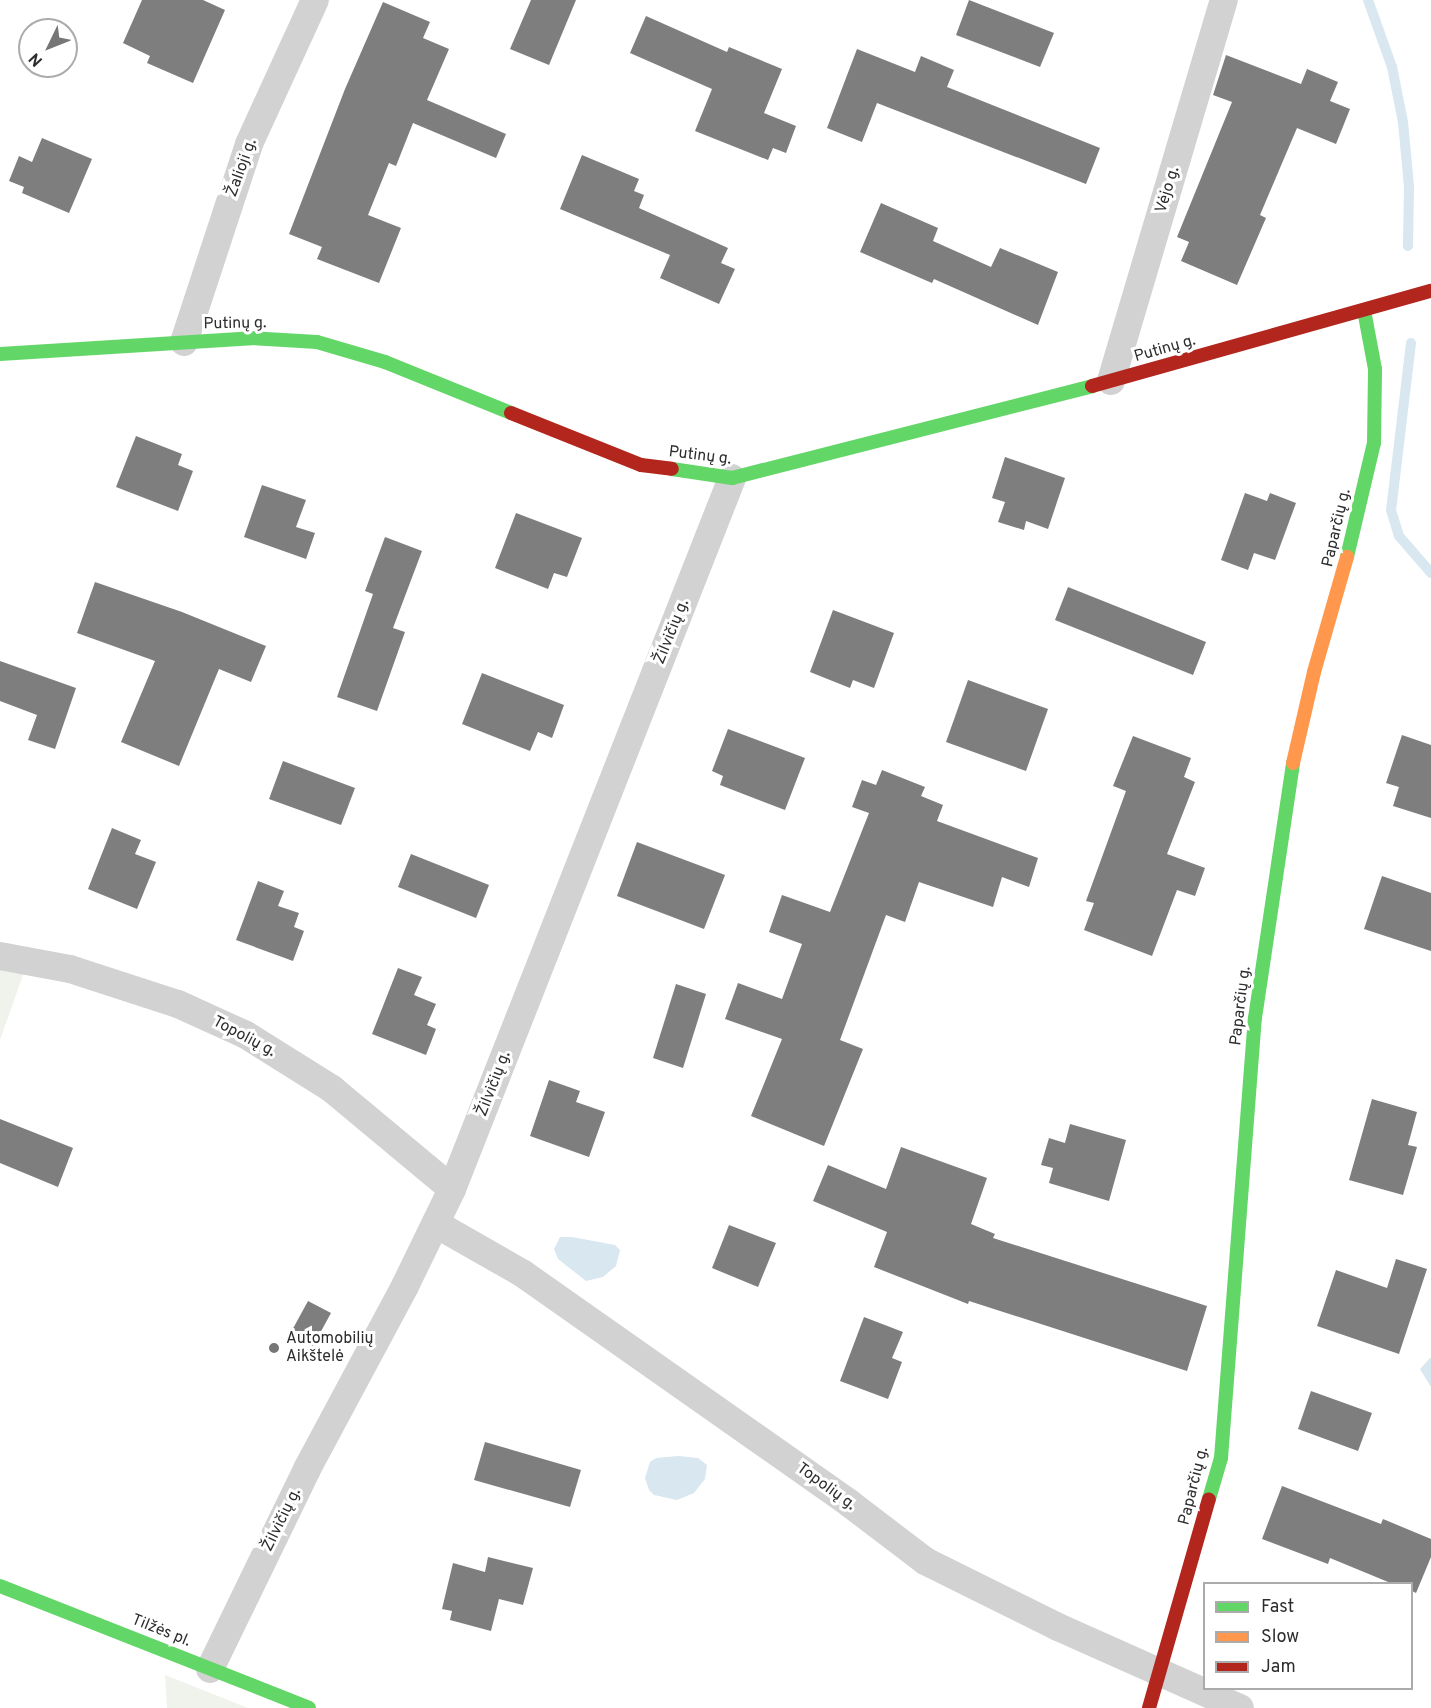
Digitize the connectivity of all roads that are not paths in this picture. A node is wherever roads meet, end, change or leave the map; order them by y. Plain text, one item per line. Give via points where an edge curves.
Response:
1 (315, 0) edge
2 (1224, 0) edge
3 (1431, 291) edge
4 (1364, 309) junction
5 (184, 342) junction
6 (0, 354) edge
7 (1111, 381) junction
8 (732, 478) junction
9 (0, 956) edge
10 (452, 1189) junction
11 (436, 1224) junction
12 (0, 1586) edge
13 (210, 1669) junction
14 (1160, 1673) junction
15 (309, 1708) edge
16 (1149, 1708) edge
17 (1240, 1708) edge

1 - 5 street, Žalioji g. via 249,144
2 - 7 street, Vėjo g.
3 - 4 main road, Putinų g.
4 - 7 main road, Putinų g.
4 - 14 main road, Paparčių g. via 1375,369 1374,443 1287,791 1255,1018 1221,1458
5 - 6 main road, Putinų g.
5 - 8 main road, Putinų g. via 251,338 317,342 385,362 641,465
7 - 8 main road, Putinų g.
8 - 10 street, Žilvičių g.
9 - 10 street, Topolių g. via 81,973 178,1004 246,1035 332,1089
10 - 11 street, Žilvičių g.
11 - 13 street, Žilvičių g. via 307,1469
11 - 14 street, Topolių g. via 522,1273 849,1503 925,1561
12 - 13 main road, Tilžės pl.
13 - 15 main road, Tilžės pl.
14 - 16 main road, Paparčių g.
14 - 17 street, Topolių g.

